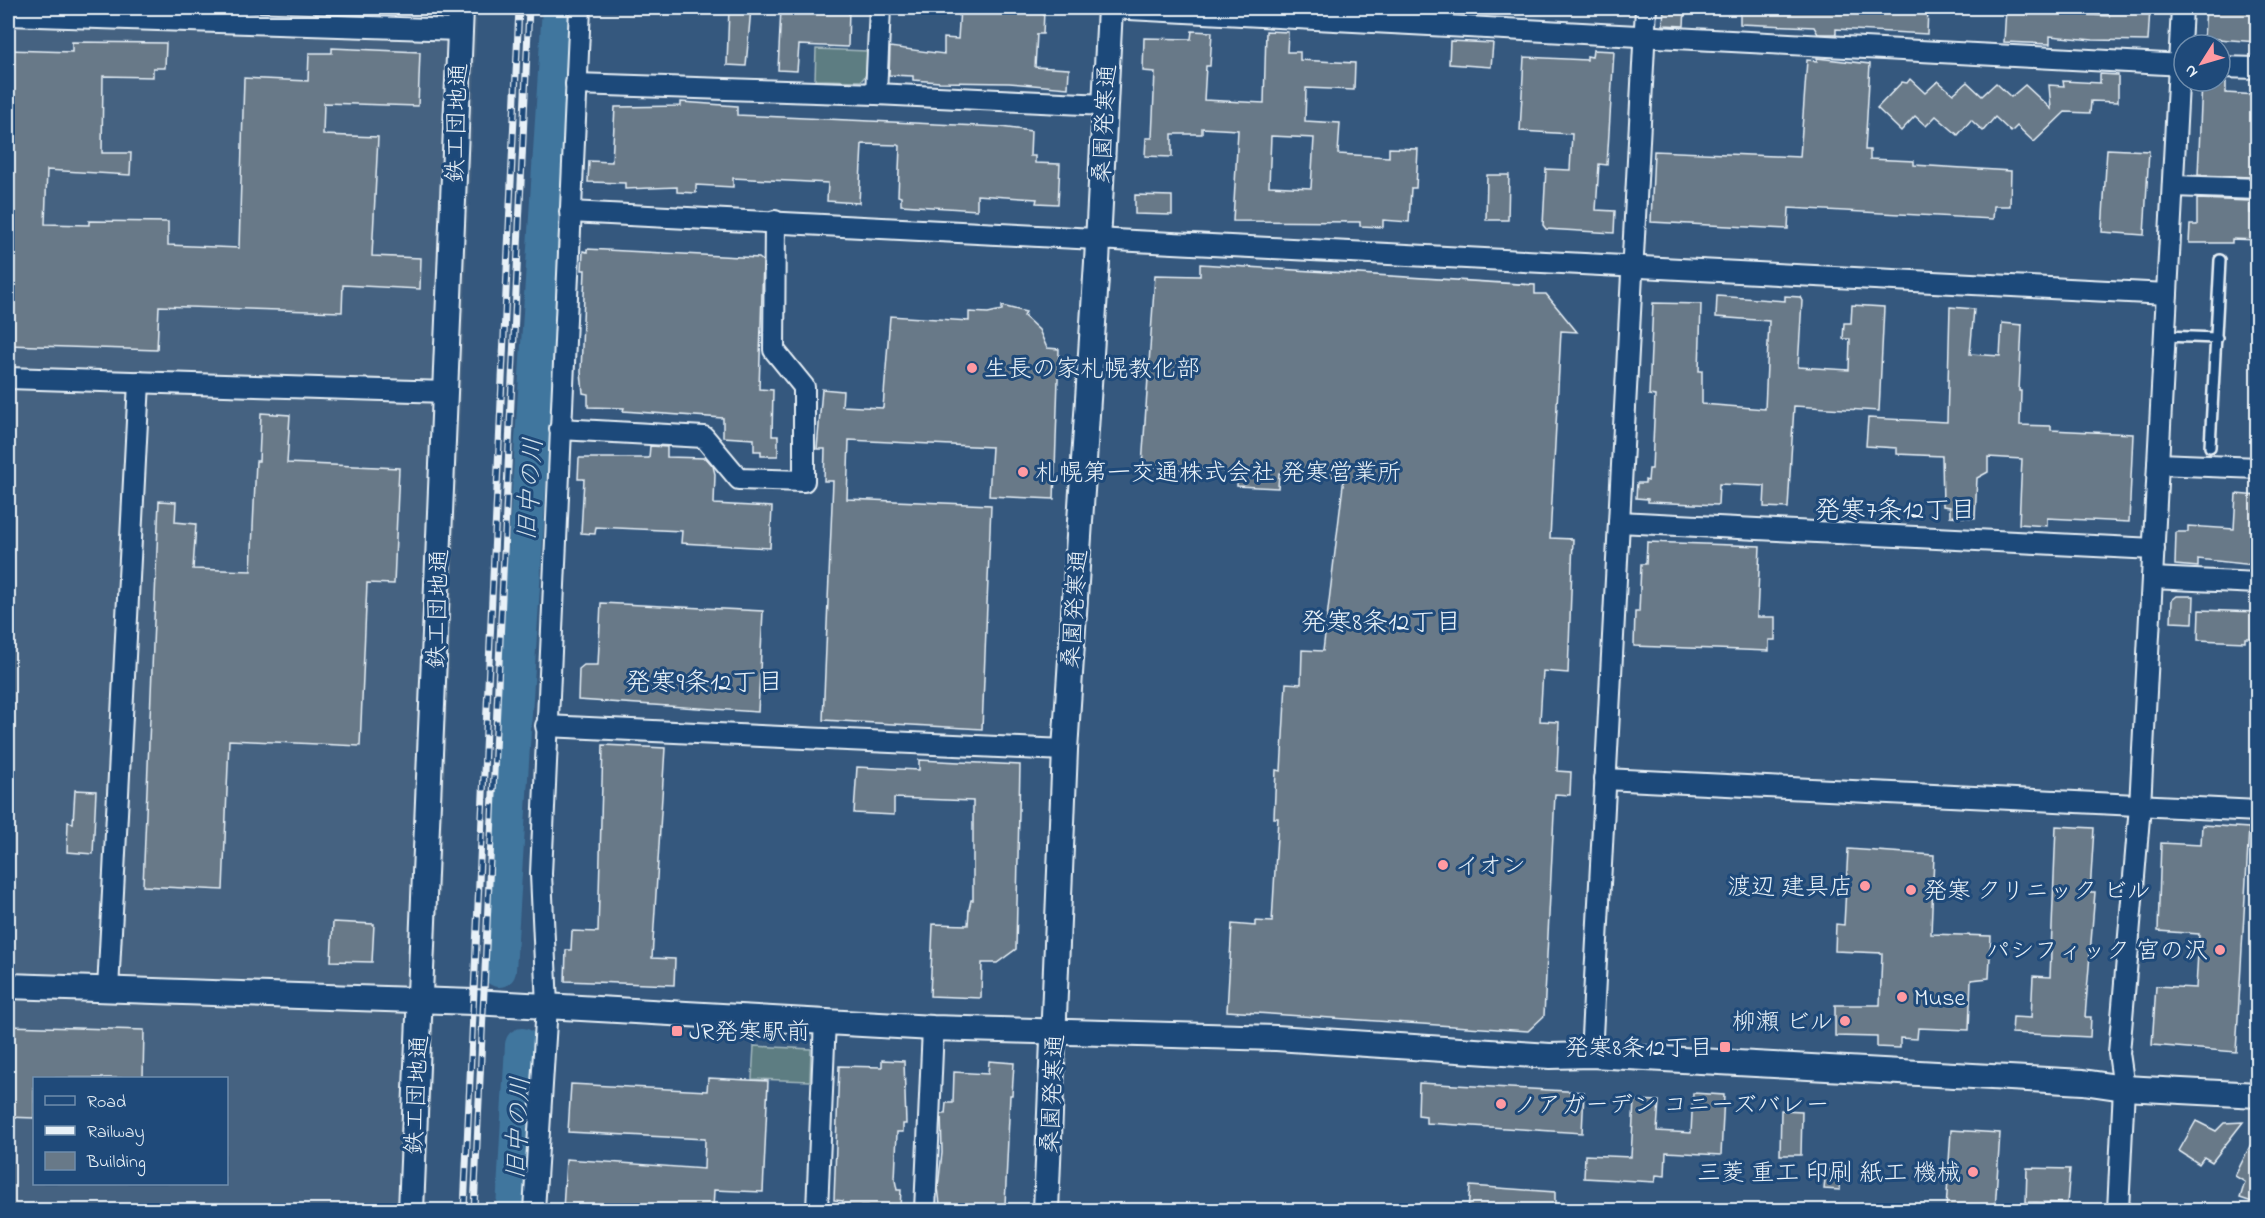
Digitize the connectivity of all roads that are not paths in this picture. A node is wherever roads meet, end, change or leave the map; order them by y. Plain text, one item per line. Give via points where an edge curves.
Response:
1 (580, 8) edge
2 (880, 8) edge
3 (1110, 8) edge
4 (1646, 8) edge
5 (2182, 8) edge
6 (8, 15) edge
7 (297, 16) edge
8 (460, 19) edge
9 (2182, 33) edge
10 (1644, 38) junction
11 (2172, 64) edge
12 (2232, 68) edge
13 (2258, 69) edge
14 (576, 84) junction
15 (2180, 93) edge
16 (876, 94) junction
17 (1105, 105) junction
18 (2173, 186) junction
19 (2258, 189) edge
20 (570, 212) junction
21 (775, 221) junction
22 (1097, 239) junction
23 (2220, 260) dead end
24 (1633, 265) junction
25 (2167, 294) junction
26 (2165, 336) junction
27 (2217, 338) junction
28 (8, 378) edge
29 (139, 382) junction
30 (446, 392) junction
31 (560, 429) junction
32 (2210, 447) dead end
33 (2158, 464) junction
34 (2258, 468) edge
35 (1619, 522) junction
36 (2154, 549) junction
37 (2152, 578) junction
38 (2258, 583) edge
39 (546, 726) junction
40 (1065, 750) junction
41 (1605, 779) junction
42 (2140, 806) junction
43 (2258, 811) edge
44 (8, 986) edge
45 (108, 990) junction
46 (421, 1000) junction
47 (547, 1006) junction
48 (825, 1020) junction
49 (933, 1028) junction
50 (1055, 1032) junction
51 (1591, 1055) junction
52 (2124, 1088) junction
53 (2258, 1095) edge
54 (411, 1210) edge
55 (534, 1210) edge
56 (817, 1210) edge
57 (925, 1210) edge
58 (1046, 1210) edge
59 (2118, 1210) edge

1 - 14 street
2 - 16 street
3 - 10 street
3 - 17 street, 桑園発寒通
4 - 10 street
5 - 9 street
6 - 7 street
7 - 8 street
8 - 30 street, 鉄工団地通
10 - 11 street
10 - 24 street
12 - 13 street
14 - 16 street
14 - 20 street
15 - 18 street
16 - 17 street
17 - 22 street, 桑園発寒通
18 - 19 street
18 - 25 street
20 - 21 street
20 - 31 street
21 - 22 street
21 - 31 street via 774,351 804,387 804,482 740,479 704,437
22 - 24 street
22 - 40 street, 桑園発寒通
23 - 27 lane
24 - 25 street
24 - 35 street
25 - 26 street
26 - 27 lane
26 - 33 street
27 - 32 lane
28 - 29 street
29 - 30 street
29 - 45 street
30 - 46 street, 鉄工団地通
31 - 39 street
33 - 34 street
33 - 36 street
35 - 36 street
35 - 41 street
36 - 37 street
37 - 38 street
37 - 42 street
39 - 40 street
39 - 47 street via 542,874
40 - 50 street, 桑園発寒通
41 - 42 street
41 - 51 street
42 - 43 street
42 - 52 street via 2119,1053
44 - 45 street
45 - 46 street
46 - 47 street
46 - 54 street, 鉄工団地通
47 - 48 street
47 - 55 street
48 - 49 street
48 - 56 street
49 - 50 street
49 - 57 street
50 - 51 street via 1276,1038 1550,1056
50 - 58 street, 桑園発寒通
51 - 52 street via 2083,1082
52 - 53 street
52 - 59 street

